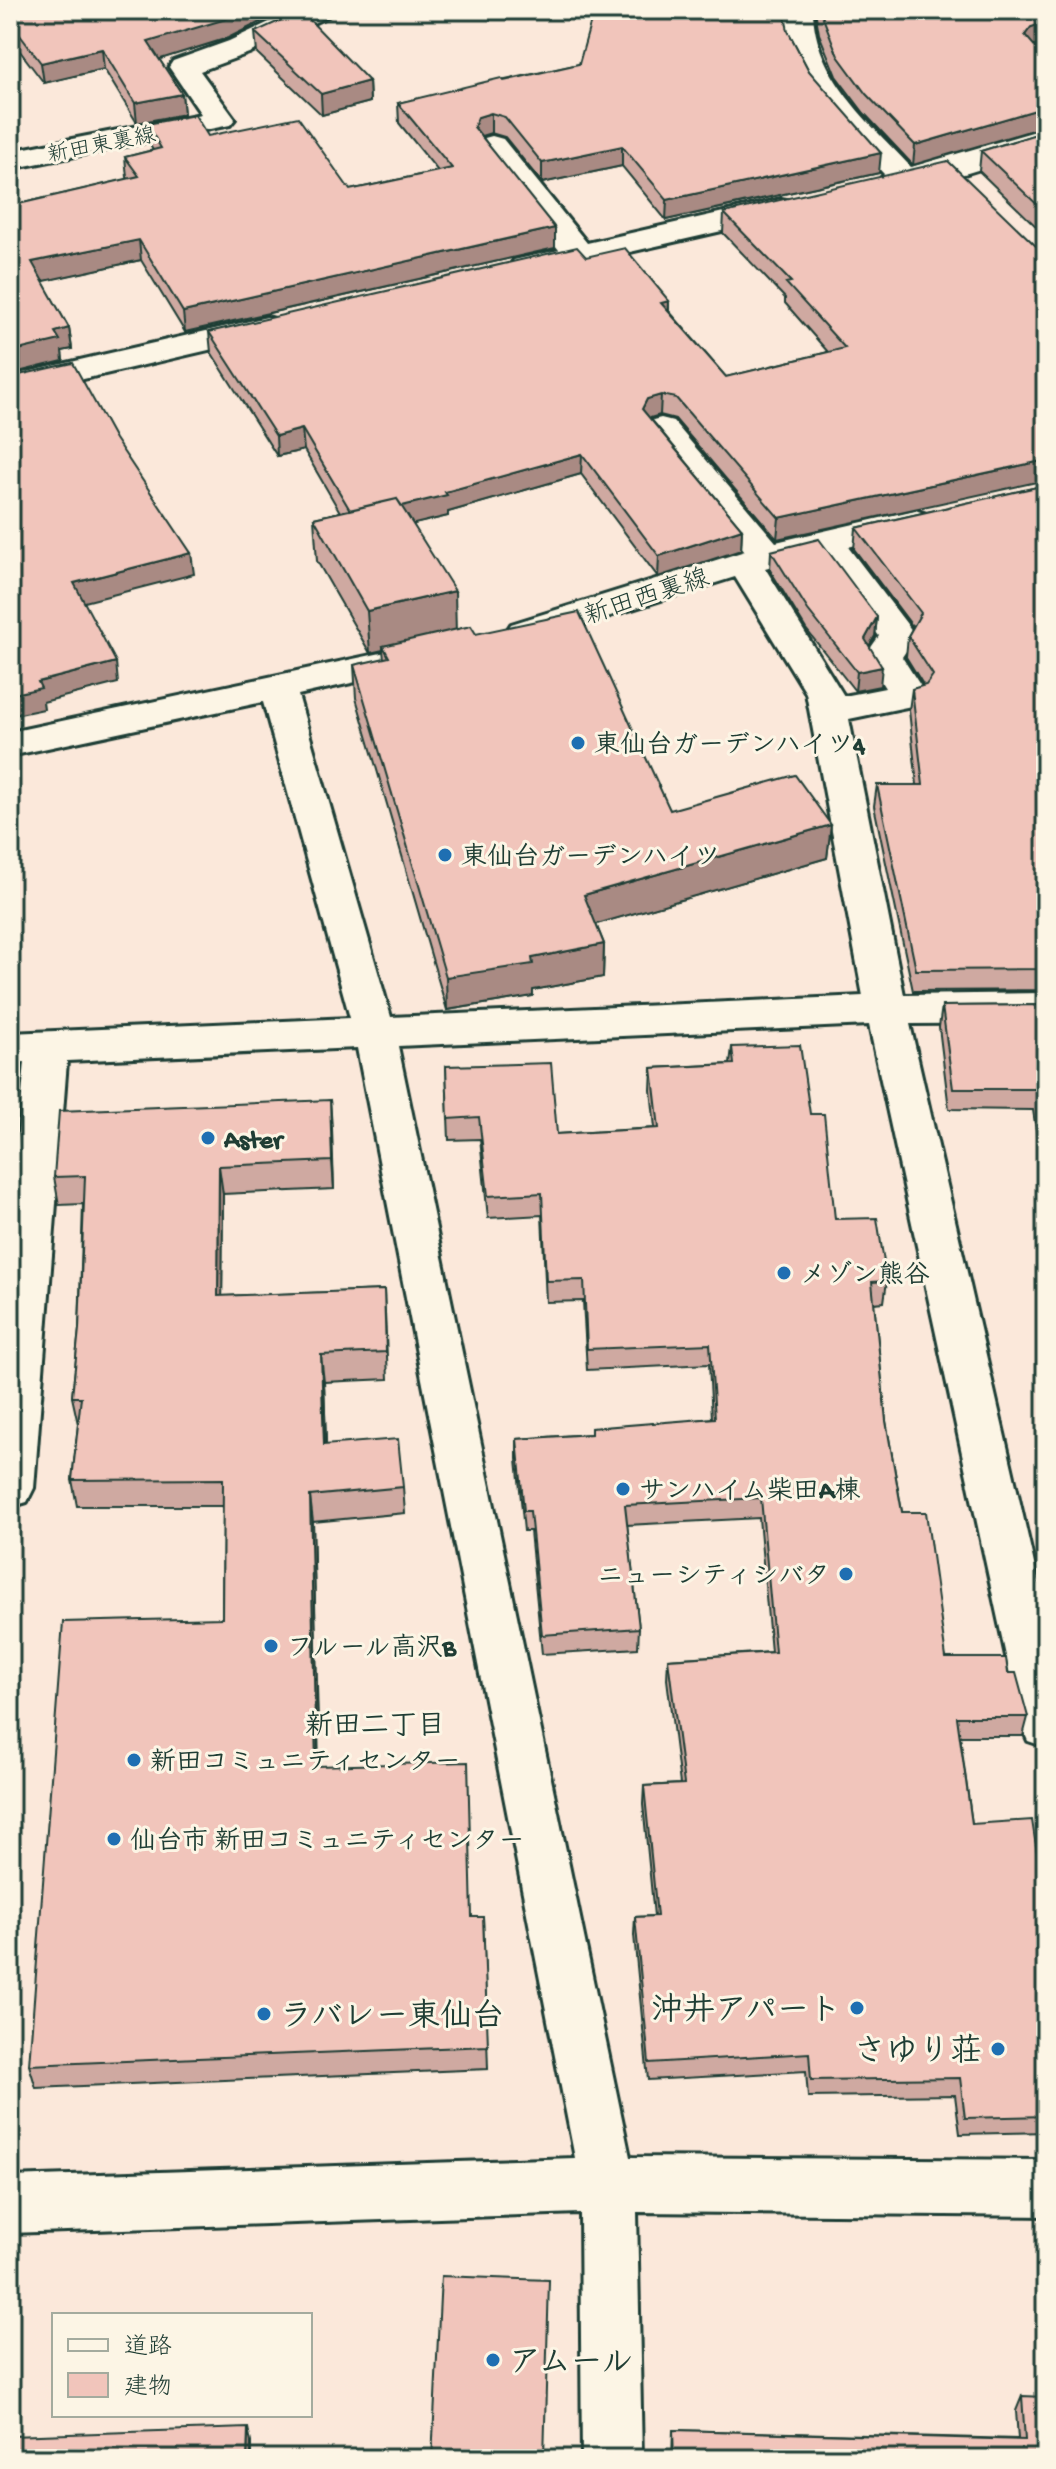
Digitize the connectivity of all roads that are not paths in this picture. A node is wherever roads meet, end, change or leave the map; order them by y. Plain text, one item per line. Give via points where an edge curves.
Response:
1 (318, 10) edge
2 (766, 16) edge
3 (798, 16) edge
4 (1046, 137) edge
5 (492, 145) edge
6 (10, 160) edge
7 (904, 178) junction
8 (869, 187) edge
9 (810, 202) edge
10 (580, 255) junction
11 (503, 272) edge
12 (289, 322) edge
13 (10, 386) edge
14 (661, 428) edge
15 (953, 513) edge
16 (827, 543) junction
17 (756, 559) junction
18 (492, 640) edge
19 (446, 650) edge
20 (278, 689) junction
21 (828, 711) junction
22 (10, 744) edge
23 (1046, 1008) edge
24 (886, 1010) junction
25 (375, 1034) junction
26 (29, 1047) edge
27 (10, 1488) edge
28 (1046, 1725) edge
29 (608, 2184) junction
30 (1046, 2188) edge
31 (10, 2205) edge
32 (612, 2459) edge

1 - 6 street, 新田東裏線 via 183,67 220,119
2 - 3 street
3 - 7 street via 803,51 827,90
4 - 7 street via 963,177
5 - 10 street
7 - 8 street
9 - 10 street
10 - 11 street
12 - 13 street
14 - 17 street
15 - 16 street, 新田西裏線
16 - 17 street, 新田西裏線
16 - 21 street via 898,636 883,656 908,696
17 - 18 street, 新田西裏線 via 553,626
17 - 21 street via 825,693
19 - 20 street
20 - 22 street
20 - 25 street
21 - 24 street
23 - 24 street
24 - 25 street
24 - 28 street
25 - 26 street
25 - 29 street
26 - 27 street
29 - 30 street
29 - 31 street
29 - 32 street

